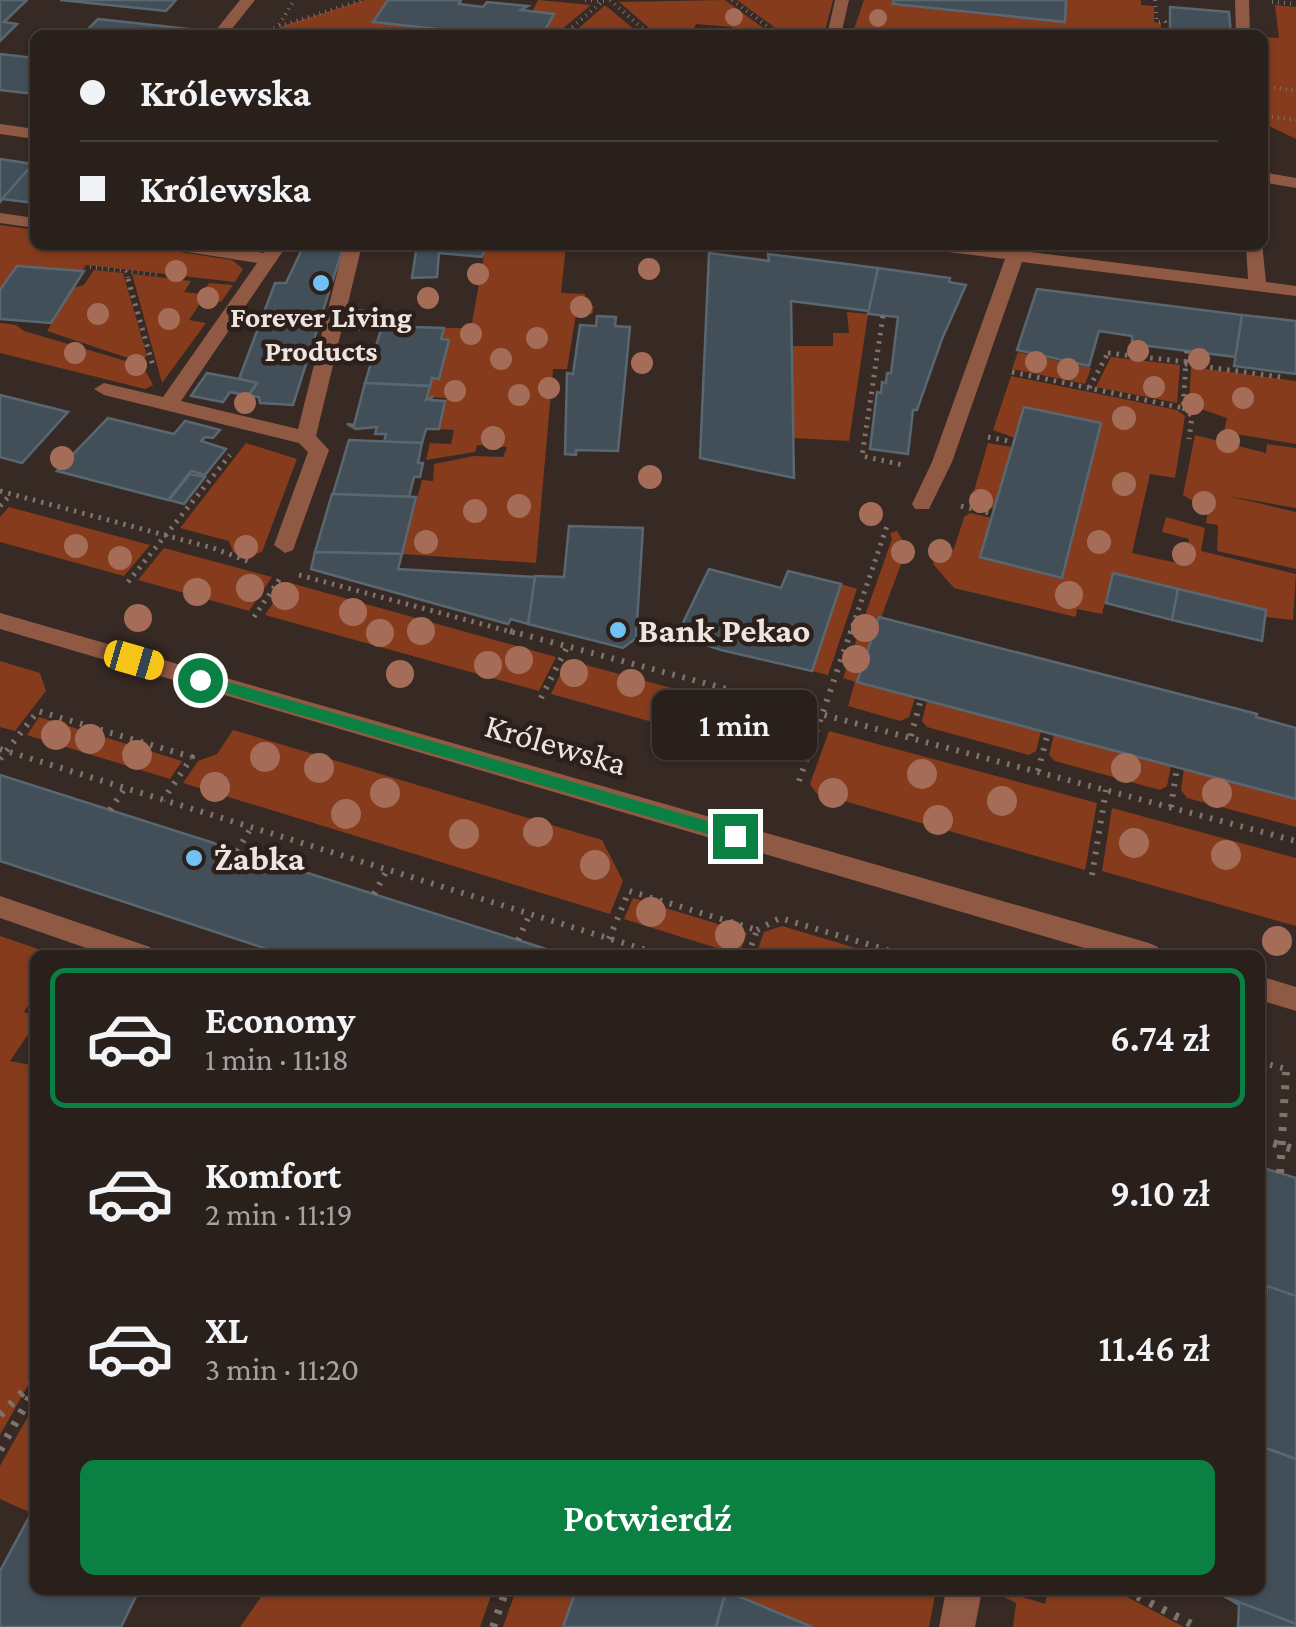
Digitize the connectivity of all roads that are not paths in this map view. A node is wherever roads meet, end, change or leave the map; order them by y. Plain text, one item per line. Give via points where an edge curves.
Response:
1 (248, 0) edge
2 (842, 0) edge
3 (1242, 0) edge
4 (223, 30) edge
5 (835, 30) edge
6 (1243, 30) edge
7 (0, 130) edge
8 (30, 133) edge
9 (1268, 178) edge
10 (1296, 182) edge
11 (2, 218) edge
12 (30, 223) edge
13 (245, 250) edge
14 (352, 250) edge
15 (974, 250) edge
16 (1255, 250) edge
17 (273, 252) edge
18 (1015, 255) junction
19 (1256, 285) junction
20 (1296, 291) edge
21 (104, 389) dead end
22 (168, 404) junction
23 (306, 438) junction
24 (922, 504) dead end
25 (285, 544) dead end
26 (0, 621) edge
27 (0, 908) edge
28 (126, 950) edge
29 (1132, 950) edge
30 (1265, 989) edge
31 (1296, 998) edge
32 (963, 1595) edge
33 (958, 1627) edge

1 - 4 street
2 - 5 street
3 - 6 street
7 - 8 street
9 - 10 street
11 - 12 street
13 - 17 street
14 - 23 street
15 - 18 street
16 - 19 street
17 - 22 street
18 - 19 street
18 - 24 street
19 - 20 street
21 - 22 street
22 - 23 street
23 - 25 street via 318,450
26 - 29 street, Królewska
27 - 28 street
30 - 31 street
32 - 33 street

